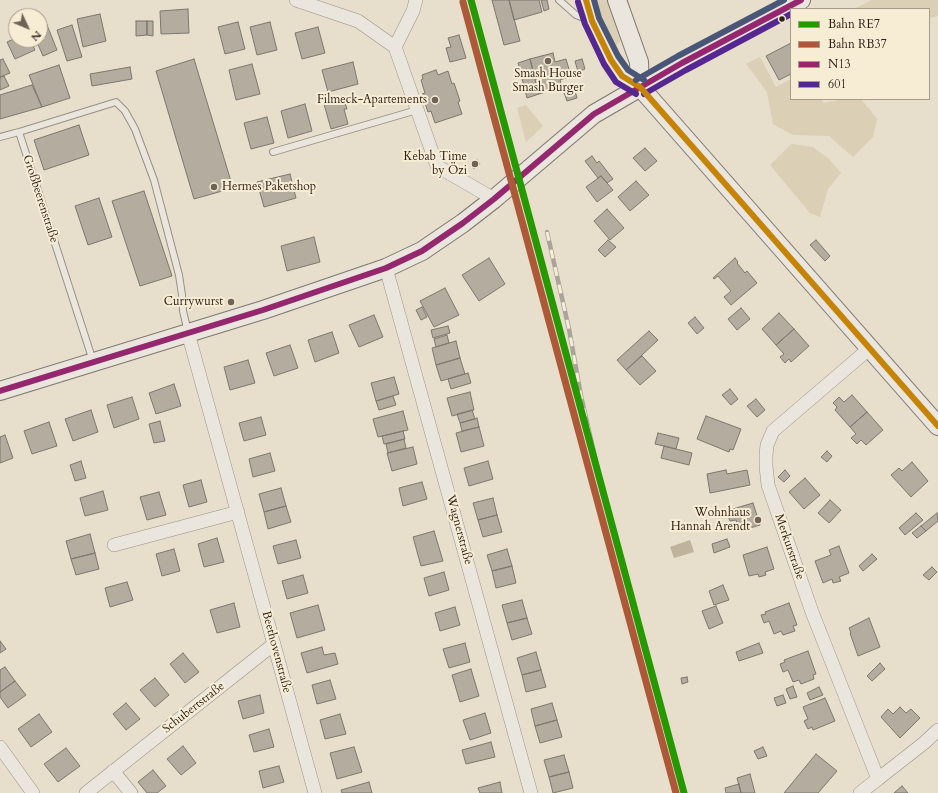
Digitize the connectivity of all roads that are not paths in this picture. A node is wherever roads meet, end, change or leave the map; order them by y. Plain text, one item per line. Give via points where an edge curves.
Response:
1 (296, 0) edge
2 (416, 0) edge
3 (559, 0) edge
4 (586, 0) edge
5 (617, 0) edge
6 (801, 0) edge
7 (592, 21) junction
8 (395, 47) junction
9 (640, 87) junction
10 (418, 110) junction
11 (19, 132) junction
12 (0, 137) edge
13 (273, 152) dead end
14 (494, 199) junction
15 (386, 268) junction
16 (188, 333) junction
17 (870, 348) junction
18 (93, 362) junction
19 (0, 391) edge
20 (938, 426) edge
21 (238, 512) junction
22 (114, 545) dead end
23 (274, 644) junction
24 (938, 730) edge
25 (0, 747) edge
26 (113, 771) junction
27 (878, 778) junction
28 (33, 793) edge
29 (86, 793) edge
30 (131, 793) edge
31 (314, 793) edge
32 (531, 793) edge
33 (860, 793) edge

1 - 8 street via 358,21
2 - 8 street
3 - 7 lane via 576,15
4 - 7 street
5 - 9 street via 639,62
6 - 9 street
7 - 9 street via 622,76
8 - 10 street
9 - 14 street via 594,114
9 - 17 street
10 - 13 lane
10 - 14 street via 437,166
11 - 12 lane
11 - 16 lane via 116,102 125,111 135,129 154,180 179,275
11 - 18 lane, Großbeerenstraße
14 - 15 street via 422,251
15 - 16 street
15 - 32 street, Wagnerstraße
16 - 18 street
16 - 21 street, Beethovenstraße
17 - 20 street
17 - 27 street, Merkurstraße via 773,431 767,445 766,466 768,485 809,605
18 - 19 street
21 - 22 street
21 - 23 street, Beethovenstraße
23 - 26 street, Schubertstraße
23 - 31 street, Beethovenstraße
24 - 27 street
25 - 28 street
26 - 29 street, Schubertstraße
26 - 30 street
27 - 33 street

